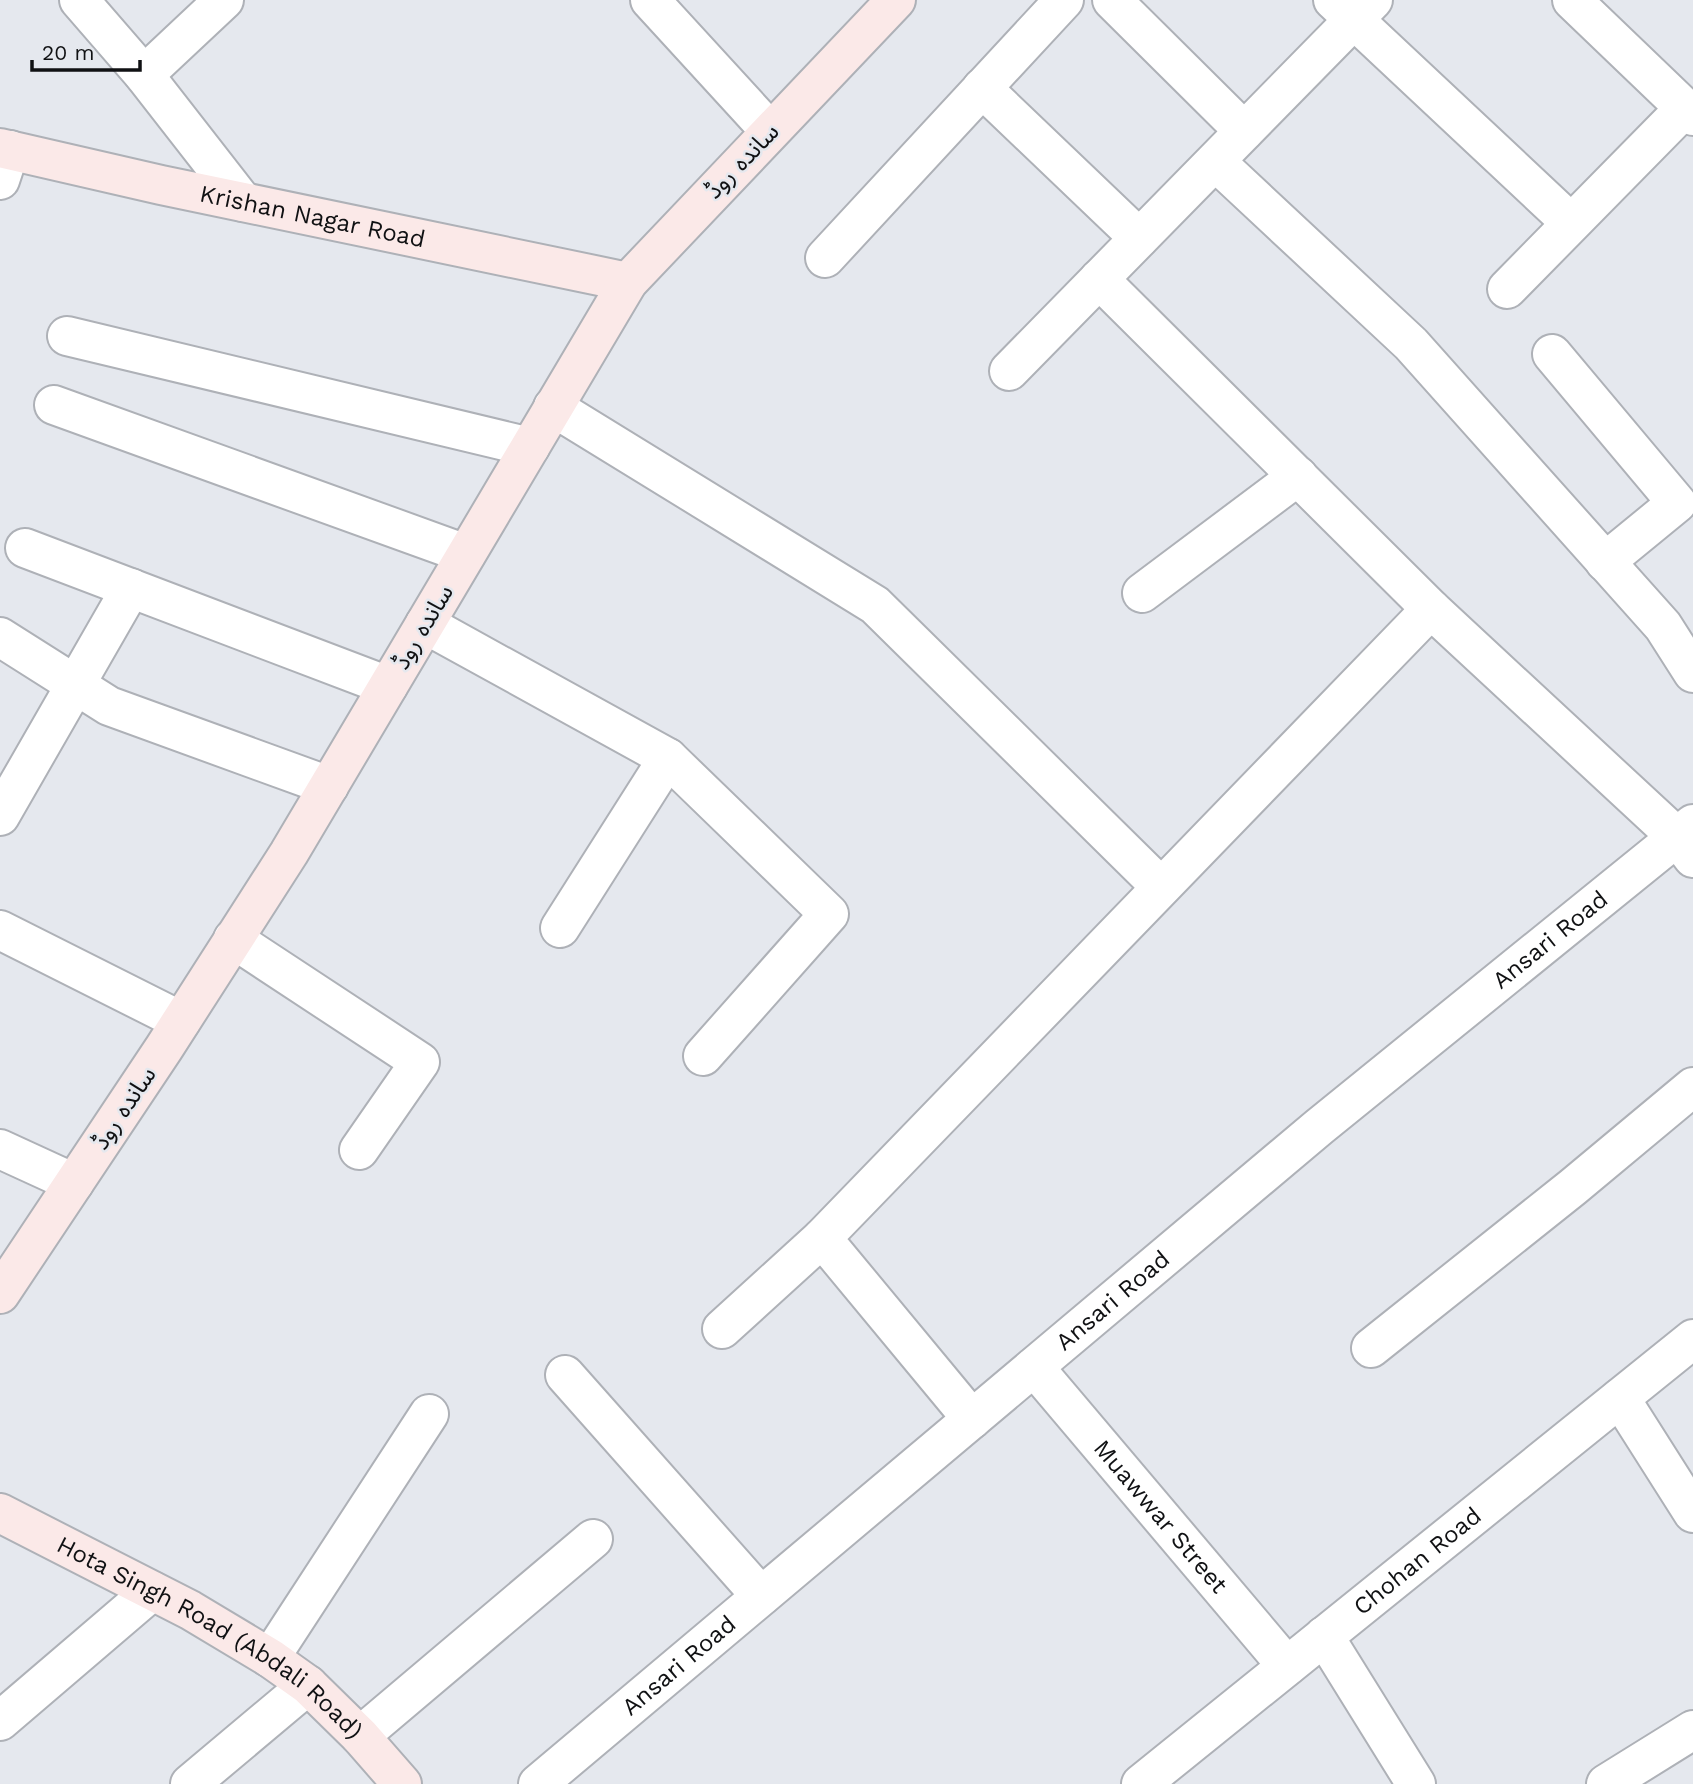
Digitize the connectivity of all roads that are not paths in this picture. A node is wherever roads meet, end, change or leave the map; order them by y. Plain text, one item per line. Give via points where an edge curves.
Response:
1 (79, 0) edge
2 (224, 0) edge
3 (650, 0) edge
4 (896, 0) edge
5 (1064, 0) edge
6 (1112, 0) edge
7 (1572, 0) edge
8 (1353, 7) edge
9 (144, 75) junction
10 (982, 88) junction
11 (1689, 112) edge
12 (770, 131) junction
13 (1244, 131) junction
14 (3, 159) edge
15 (1216, 162) junction
16 (243, 202) junction
17 (1571, 223) junction
18 (1139, 237) junction
19 (825, 258) dead end
20 (1099, 279) junction
21 (628, 282) junction
22 (1507, 289) dead end
23 (67, 336) dead end
24 (1552, 354) dead end
25 (1009, 371) dead end
26 (54, 405) dead end
27 (553, 407) junction
28 (530, 447) junction
29 (1298, 476) junction
30 (24, 548) dead end
31 (466, 554) junction
32 (1605, 562) junction
33 (131, 589) junction
34 (1142, 593) dead end
35 (1431, 609) junction
36 (425, 624) junction
37 (0, 637) edge
38 (1693, 673) edge
39 (75, 684) junction
40 (388, 686) junction
41 (668, 758) junction
42 (328, 786) junction
43 (0, 816) edge
44 (1688, 839) edge
45 (1161, 887) junction
46 (560, 928) dead end
47 (0, 930) edge
48 (233, 939) junction
49 (181, 1021) junction
50 (703, 1056) dead end
51 (1693, 1087) edge
52 (0, 1149) edge
53 (359, 1150) dead end
54 (74, 1183) junction
55 (822, 1238) junction
56 (0, 1294) edge
57 (722, 1329) dead end
58 (1693, 1339) edge
59 (1371, 1348) dead end
60 (1034, 1367) junction
61 (565, 1374) dead end
62 (1620, 1398) junction
63 (429, 1414) dead end
64 (972, 1419) junction
65 (1693, 1513) edge
66 (3, 1519) edge
67 (593, 1539) dead end
68 (152, 1591) junction
69 (761, 1596) junction
70 (1324, 1636) junction
71 (270, 1658) junction
72 (1287, 1666) junction
73 (308, 1685) junction
74 (0, 1721) edge
75 (1693, 1730) edge
76 (359, 1735) junction
77 (190, 1784) edge
78 (402, 1784) edge
79 (538, 1784) edge
80 (1141, 1784) edge
81 (1416, 1784) edge
82 (1606, 1784) edge

1 - 9 street
2 - 9 street
3 - 12 street
4 - 12 main road, ساندہ روڈ
5 - 10 street
6 - 13 street
7 - 11 street
8 - 13 street
8 - 17 street
9 - 16 street
10 - 18 street
10 - 19 street
11 - 17 street
12 - 21 main road, ساندہ روڈ
13 - 15 street
14 - 16 main road, Krishan Nagar Road
15 - 18 street
15 - 32 street via 1410,344
16 - 21 main road, Krishan Nagar Road
17 - 22 street
18 - 20 street
20 - 25 street
20 - 29 street
21 - 27 main road, ساندہ روڈ
23 - 28 street
24 - 32 street via 1677,503
26 - 31 street
27 - 28 main road, ساندہ روڈ
27 - 45 street via 875,606
28 - 31 main road, ساندہ روڈ
29 - 34 street
29 - 35 street
30 - 33 street
31 - 36 main road, ساندہ روڈ
32 - 38 street via 1663,626
33 - 39 street
33 - 40 street
35 - 44 street
35 - 45 street
36 - 40 main road, ساندہ روڈ
36 - 41 street
37 - 39 street
39 - 42 street via 109,706
39 - 43 street
40 - 42 main road, ساندہ روڈ
41 - 46 street
41 - 50 street via 829,914
42 - 48 main road, ساندہ روڈ
44 - 60 street, Ansari Road via 1319,1127
45 - 55 street
47 - 49 street
48 - 49 main road, ساندہ روڈ
48 - 53 street via 421,1062
49 - 54 main road, ساندہ روڈ
51 - 59 street
52 - 54 street
54 - 56 main road, ساندہ روڈ
55 - 57 street
55 - 64 street
58 - 62 street, Chohan Road
60 - 64 street, Ansari Road
60 - 72 street, Muawwar Street
61 - 69 street
62 - 65 street
62 - 70 street, Chohan Road
63 - 71 street
64 - 69 street, Ansari Road
66 - 68 main road, Hota Singh Road (Abdali Road)
67 - 76 street
68 - 71 main road, Hota Singh Road (Abdali Road)
68 - 74 street
69 - 79 street, Ansari Road
70 - 72 street, Chohan Road
70 - 81 street
71 - 73 main road, Hota Singh Road (Abdali Road)
72 - 80 street, Chohan Road
73 - 76 main road, Hota Singh Road (Abdali Road)
73 - 77 street
75 - 82 street
76 - 78 main road, Hota Singh Road (Abdali Road)

